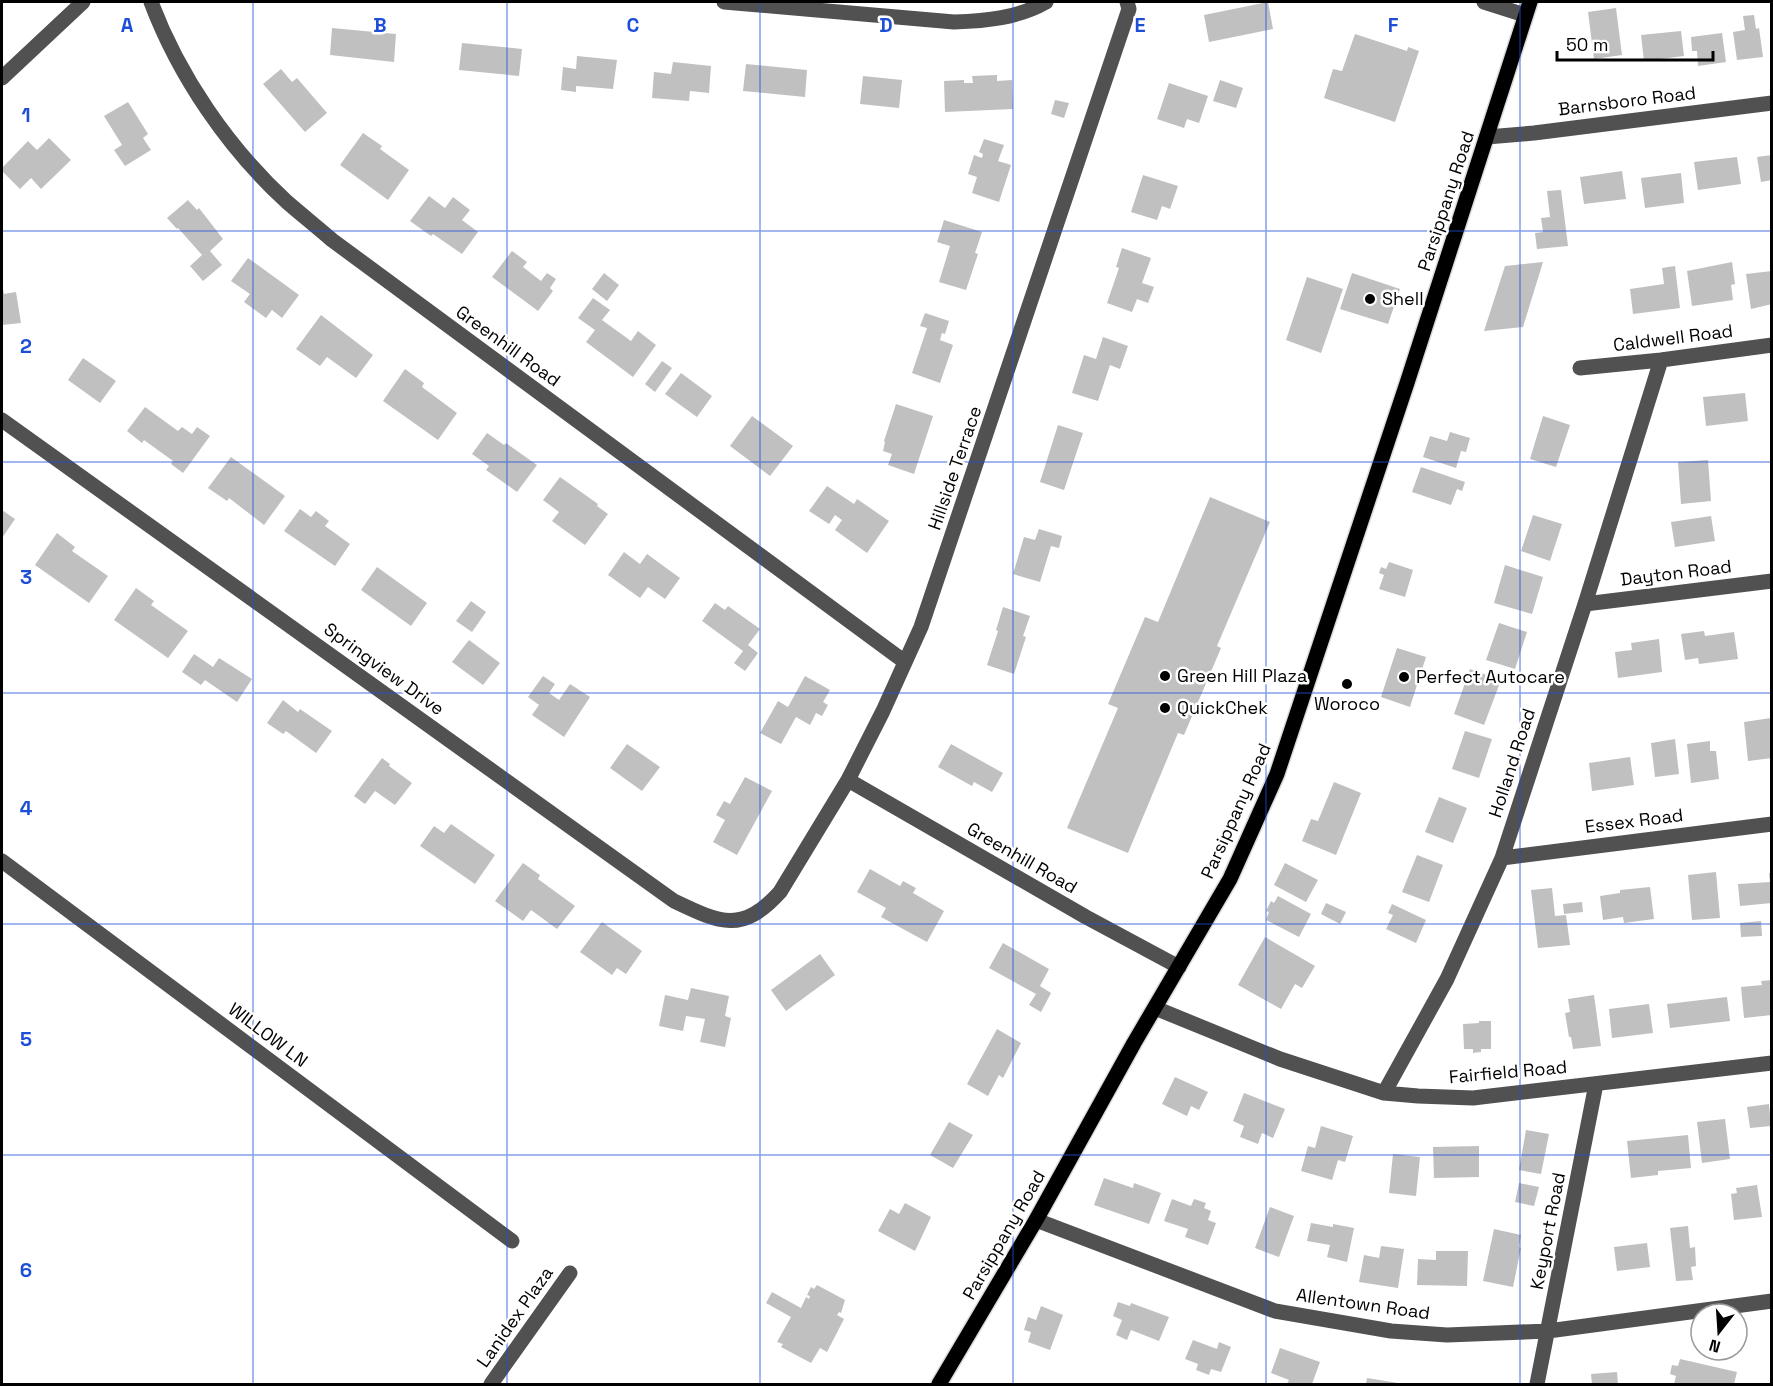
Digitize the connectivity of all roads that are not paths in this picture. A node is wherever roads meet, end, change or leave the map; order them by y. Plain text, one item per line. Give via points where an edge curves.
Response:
1 (83, 2) edge
2 (151, 2) edge
3 (724, 2) edge
4 (1046, 2) edge
5 (1127, 2) edge
6 (1484, 2) edge
7 (1528, 8) edge
8 (2, 78) edge
9 (1772, 104) edge
10 (1487, 136) junction
11 (1772, 345) edge
12 (1661, 360) junction
13 (1580, 368) dead end
14 (2, 420) edge
15 (1772, 581) edge
16 (1585, 604) junction
17 (905, 663) junction
18 (848, 780) junction
19 (1772, 824) edge
20 (1502, 858) junction
21 (2, 861) edge
22 (753, 915) joint
23 (1179, 967) junction
24 (1155, 1008) junction
25 (1772, 1063) edge
26 (1596, 1084) junction
27 (1384, 1093) junction
28 (1036, 1220) junction
29 (512, 1241) dead end
30 (570, 1273) dead end
31 (1772, 1301) edge
32 (1548, 1331) junction
33 (491, 1384) edge
34 (939, 1384) edge
35 (1537, 1384) edge

1 - 8 street
2 - 17 street, Greenhill Road via 183,70 214,118 249,163 286,201 332,240
3 - 4 street via 954,22 1013,15
5 - 17 street, Hillside Terrace via 1129,9 968,489
6 - 7 street
7 - 10 main road, Parsippany Road
9 - 10 street, Barnsboro Road
10 - 23 main road, Parsippany Road via 1277,774 1230,879
11 - 12 street, Caldwell Road
12 - 13 street, Caldwell Road
12 - 16 street, Holland Road
14 - 22 street, Springview Drive via 674,901 714,919 733,921
15 - 16 street, Dayton Road
16 - 20 street, Holland Road
17 - 18 street, Hillside Terrace
18 - 22 street, Hillside Terrace via 780,892
18 - 23 street, Greenhill Road
19 - 20 street, Essex Road
20 - 27 street, Holland Road via 1447,979
21 - 29 street, WILLOW LN
23 - 24 main road, Parsippany Road
24 - 27 street, Fairfield Road via 1280,1059
24 - 28 main road, Parsippany Road
25 - 26 street, Fairfield Road
26 - 27 street, Fairfield Road via 1473,1098
26 - 32 street, Keyport Road
28 - 32 street, Allentown Road via 1275,1311 1391,1331 1447,1335
28 - 34 main road, Parsippany Road
30 - 33 street, Lanidex Plaza
31 - 32 street, Allentown Road
32 - 35 street, Keyport Road

